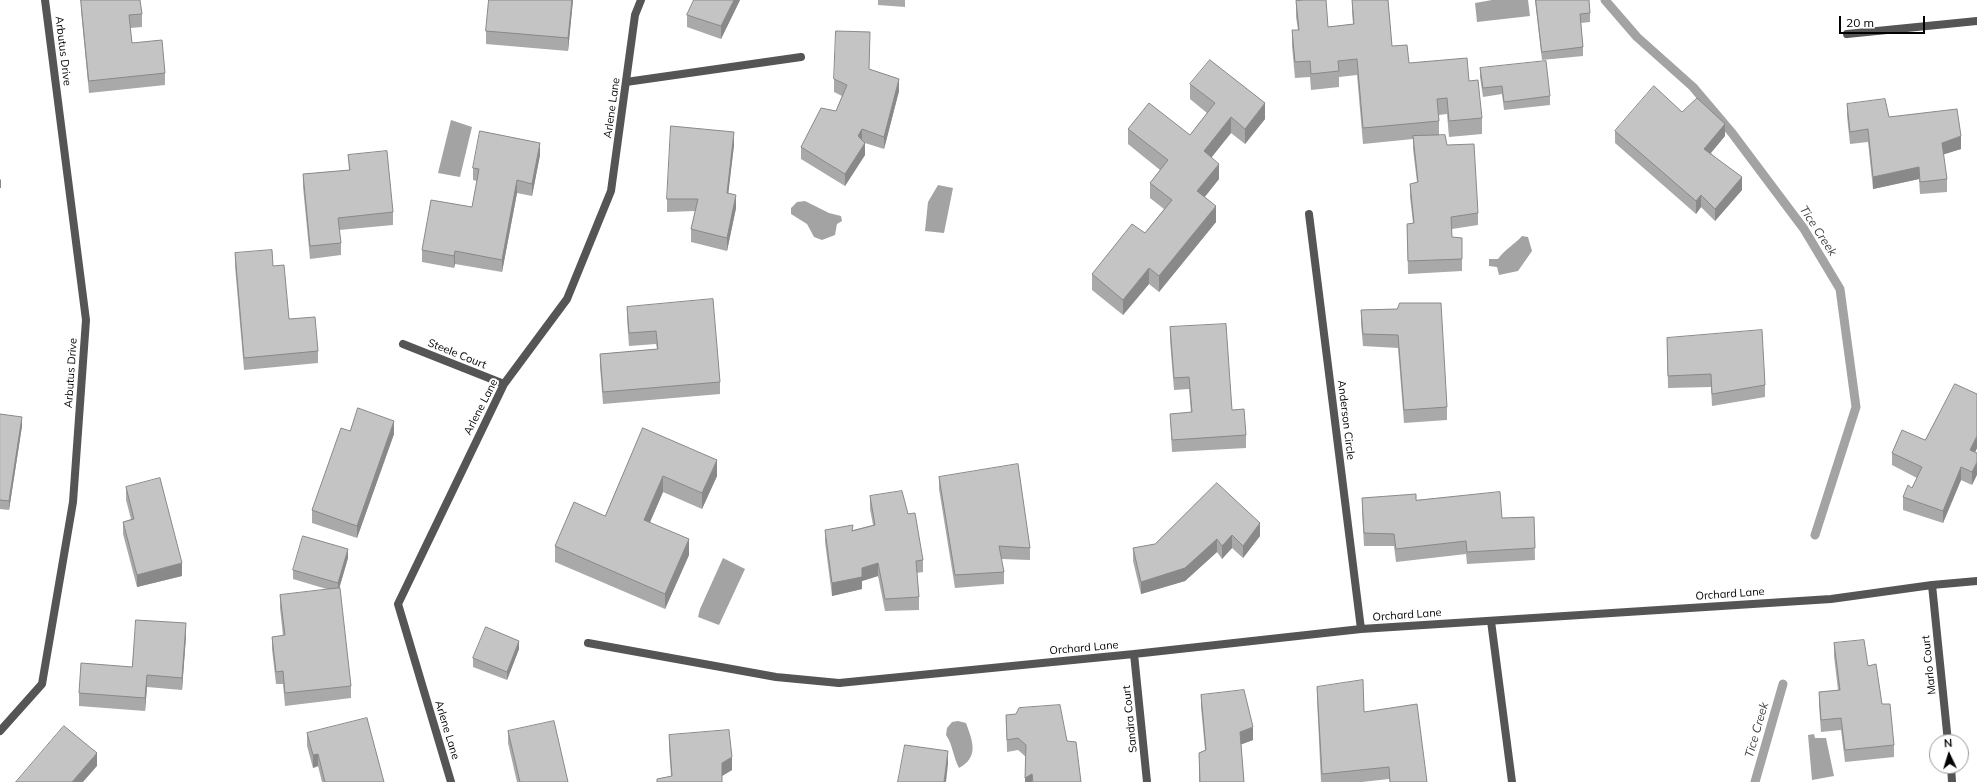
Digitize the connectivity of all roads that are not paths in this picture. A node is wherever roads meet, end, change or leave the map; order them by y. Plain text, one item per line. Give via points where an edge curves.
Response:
1 (45, 0) edge
2 (641, 0) edge
3 (1977, 21) edge
4 (1847, 34) dead end
5 (801, 57) dead end
6 (626, 82) junction
7 (1309, 214) dead end
8 (403, 344) dead end
9 (504, 384) junction
10 (1977, 581) edge
11 (1932, 585) junction
12 (1491, 621) junction
13 (1361, 629) junction
14 (588, 643) dead end
15 (1134, 654) junction
16 (0, 731) edge
17 (1947, 734) edge
18 (451, 782) edge
19 (1147, 782) edge
20 (1512, 782) edge

1 - 16 street, Arbutus Drive via 86,320 73,502 42,684
2 - 6 street, Arlene Lane via 636,15
3 - 4 street
5 - 6 street
6 - 9 street, Arlene Lane via 611,191 567,299
7 - 13 street, Anderson Circle
8 - 9 street, Steele Court
9 - 18 street, Arlene Lane via 398,604
10 - 11 street, Orchard Lane
11 - 12 street, Orchard Lane via 1831,599
11 - 17 street, Marlo Court
12 - 13 street, Orchard Lane
12 - 20 street
13 - 15 street, Orchard Lane
14 - 15 street, Orchard Lane via 776,677 839,684
15 - 19 street, Sandra Court

